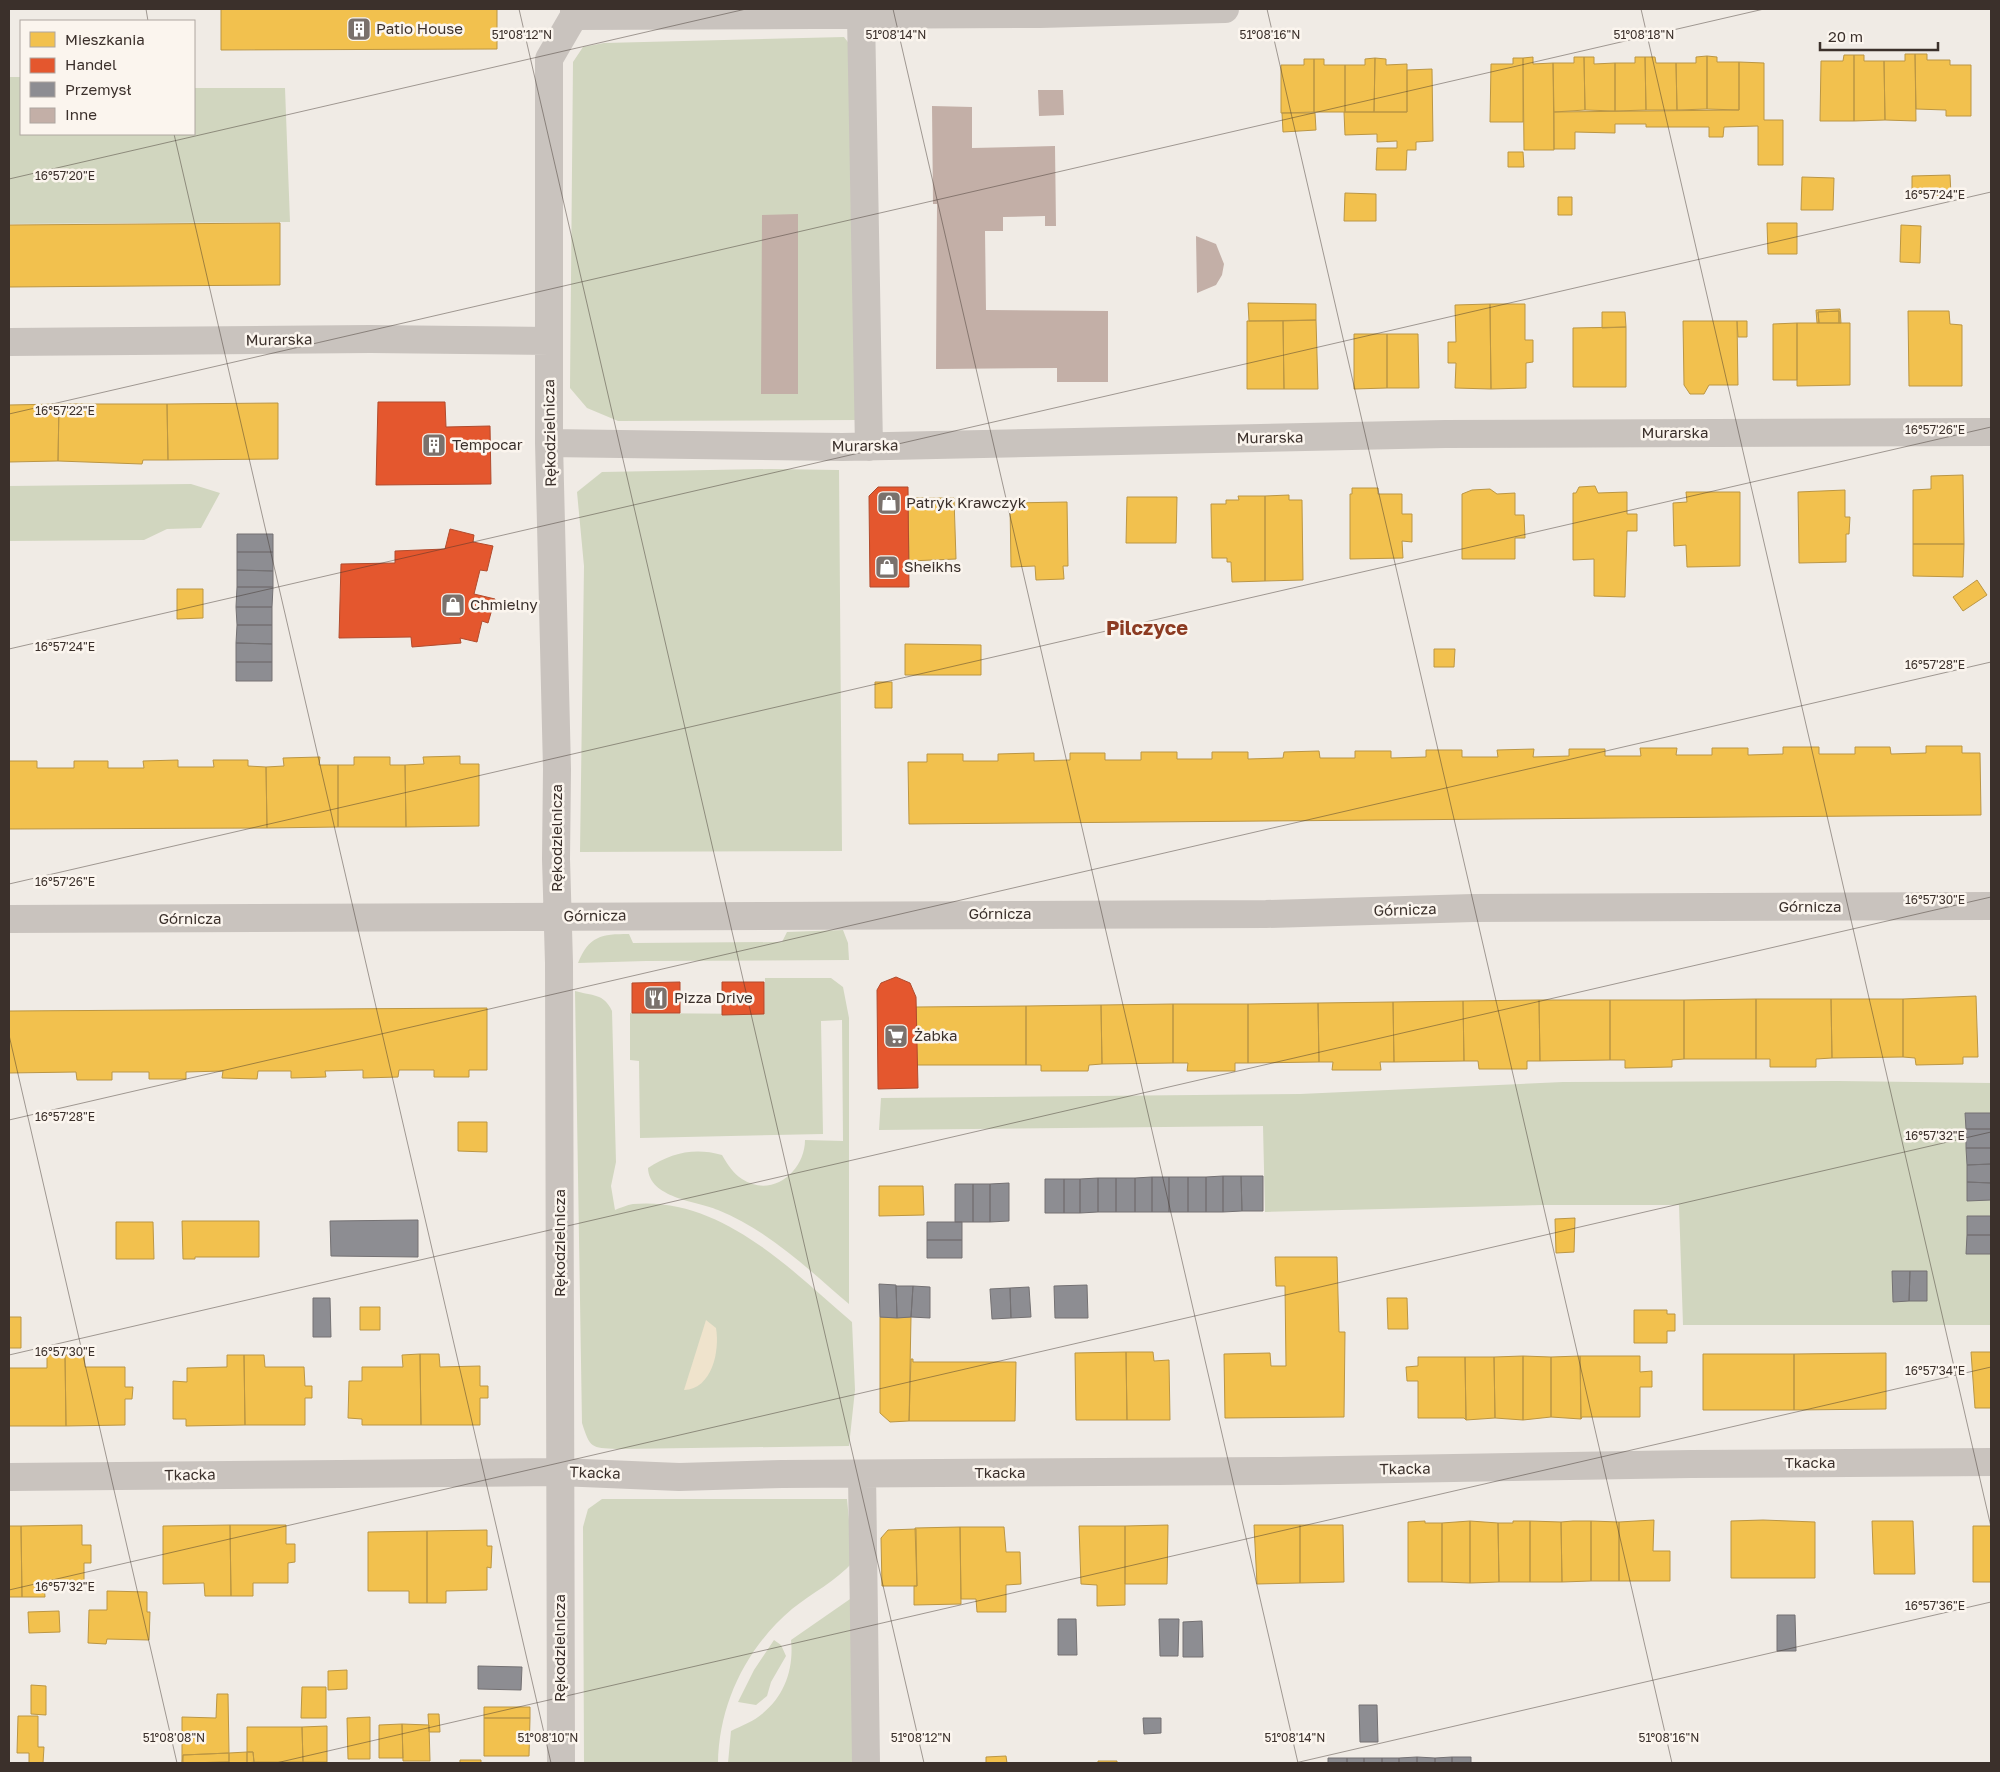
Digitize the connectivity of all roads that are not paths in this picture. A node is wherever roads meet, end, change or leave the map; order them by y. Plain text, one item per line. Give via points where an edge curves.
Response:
1 (1225, 9) edge
2 (574, 12) edge
3 (861, 16) junction
4 (548, 341) junction
5 (9, 342) edge
6 (1991, 432) edge
7 (549, 442) junction
8 (869, 447) junction
9 (1991, 906) edge
10 (557, 916) junction
11 (9, 919) edge
12 (1991, 1462) edge
13 (559, 1472) junction
14 (862, 1474) junction
15 (9, 1477) edge
16 (561, 1763) edge
17 (866, 1763) edge

1 - 3 street
2 - 3 street
2 - 4 street, Rękodzielnicza via 549,59
3 - 8 street
4 - 5 street, Murarska
4 - 7 street, Rękodzielnicza
6 - 8 street, Murarska via 1445,434
7 - 8 street, Murarska
7 - 10 street, Rękodzielnicza
9 - 10 street, Górnicza via 1482,908 1266,914
10 - 11 street, Górnicza
10 - 13 street, Rękodzielnicza
12 - 14 street, Tkacka
13 - 14 street, Tkacka via 680,1476
13 - 15 street, Tkacka
13 - 16 street, Rękodzielnicza
14 - 17 street

